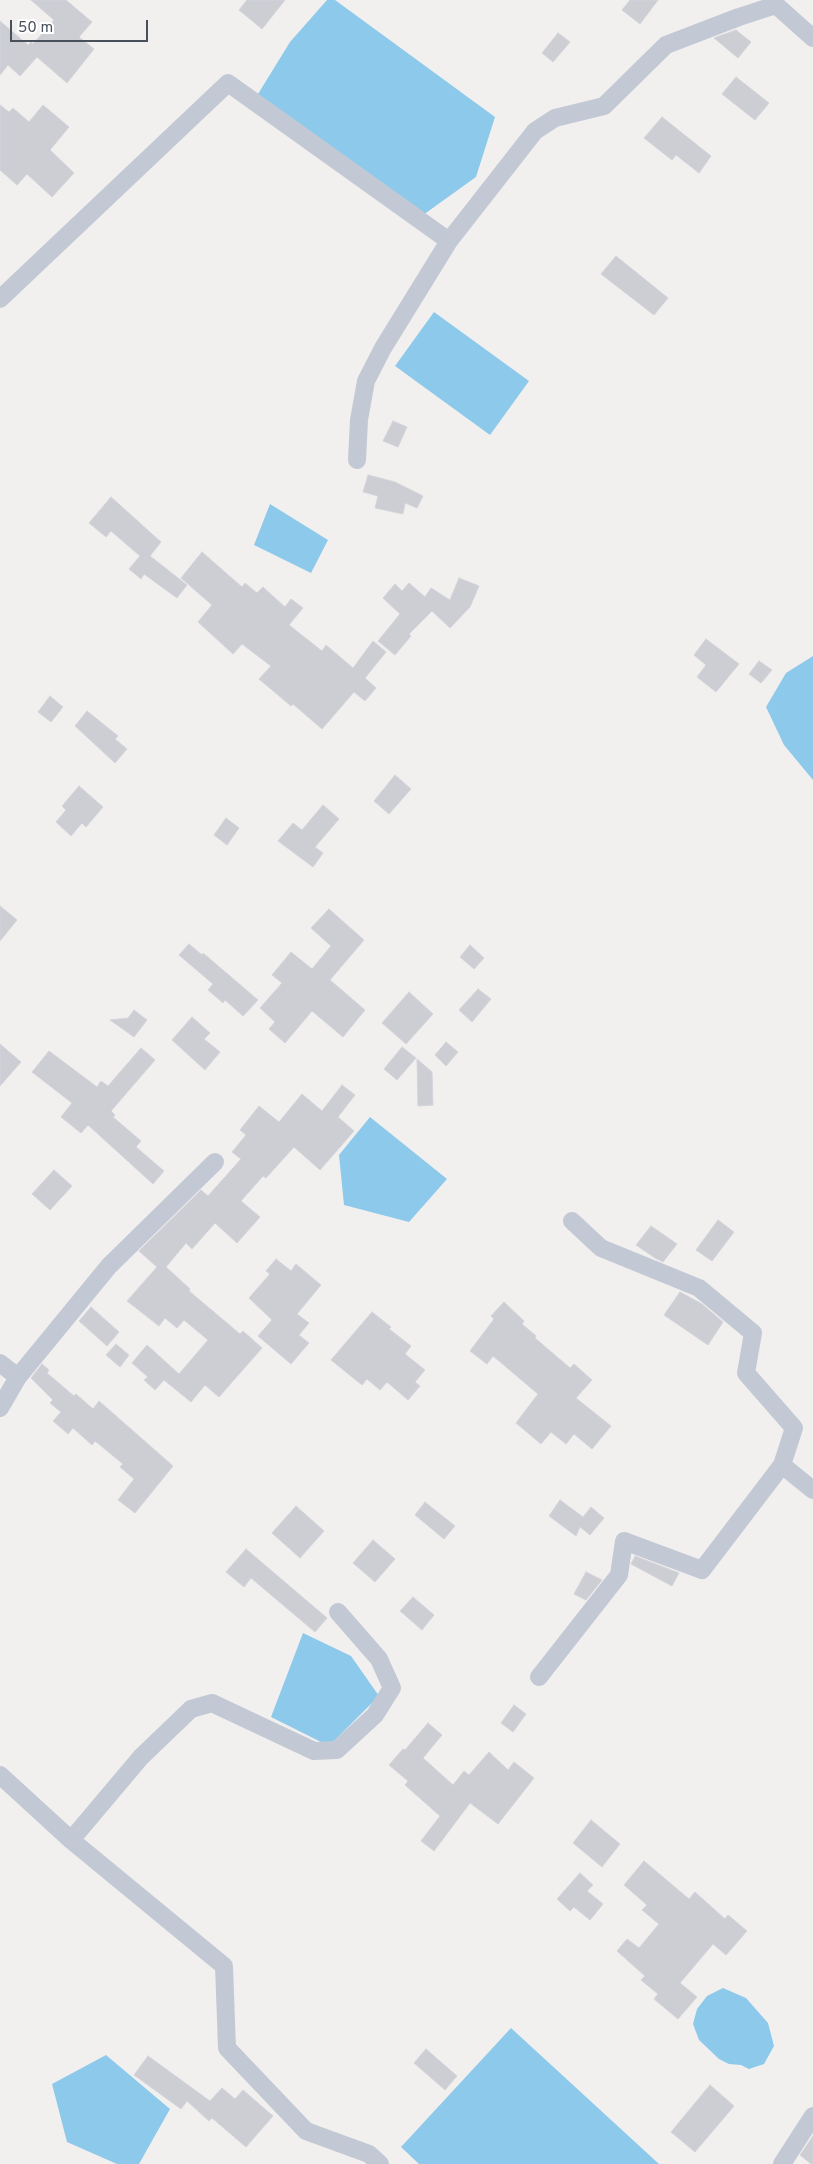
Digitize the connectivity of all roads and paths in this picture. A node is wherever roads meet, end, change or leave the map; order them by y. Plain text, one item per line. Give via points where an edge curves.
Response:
1 (813, 38) edge
2 (449, 241) junction
3 (0, 299) edge
4 (357, 460) dead end
5 (215, 1162) dead end
6 (572, 1221) dead end
7 (0, 1363) edge
8 (18, 1377) junction
9 (0, 1408) edge
10 (782, 1465) junction
11 (813, 1490) edge
12 (338, 1612) dead end
13 (539, 1677) dead end
14 (0, 1776) edge
15 (71, 1840) junction
16 (813, 2116) edge
17 (380, 2164) edge
18 (782, 2164) edge

1 - 2 street via 776,6 666,45 604,106 555,118 535,130
2 - 3 street via 228,83
2 - 4 street via 366,381 359,420
5 - 8 street via 109,1266
6 - 10 street via 601,1248 699,1288 753,1332 746,1374 794,1428
7 - 8 street
8 - 9 street
10 - 11 street
10 - 13 street via 702,1570 624,1541 619,1575
12 - 15 street via 380,1659 392,1688 375,1715 337,1750 314,1751 212,1703 192,1709 141,1757
14 - 15 street
15 - 17 street via 224,1966 227,2048 306,2131 369,2154
16 - 18 street

